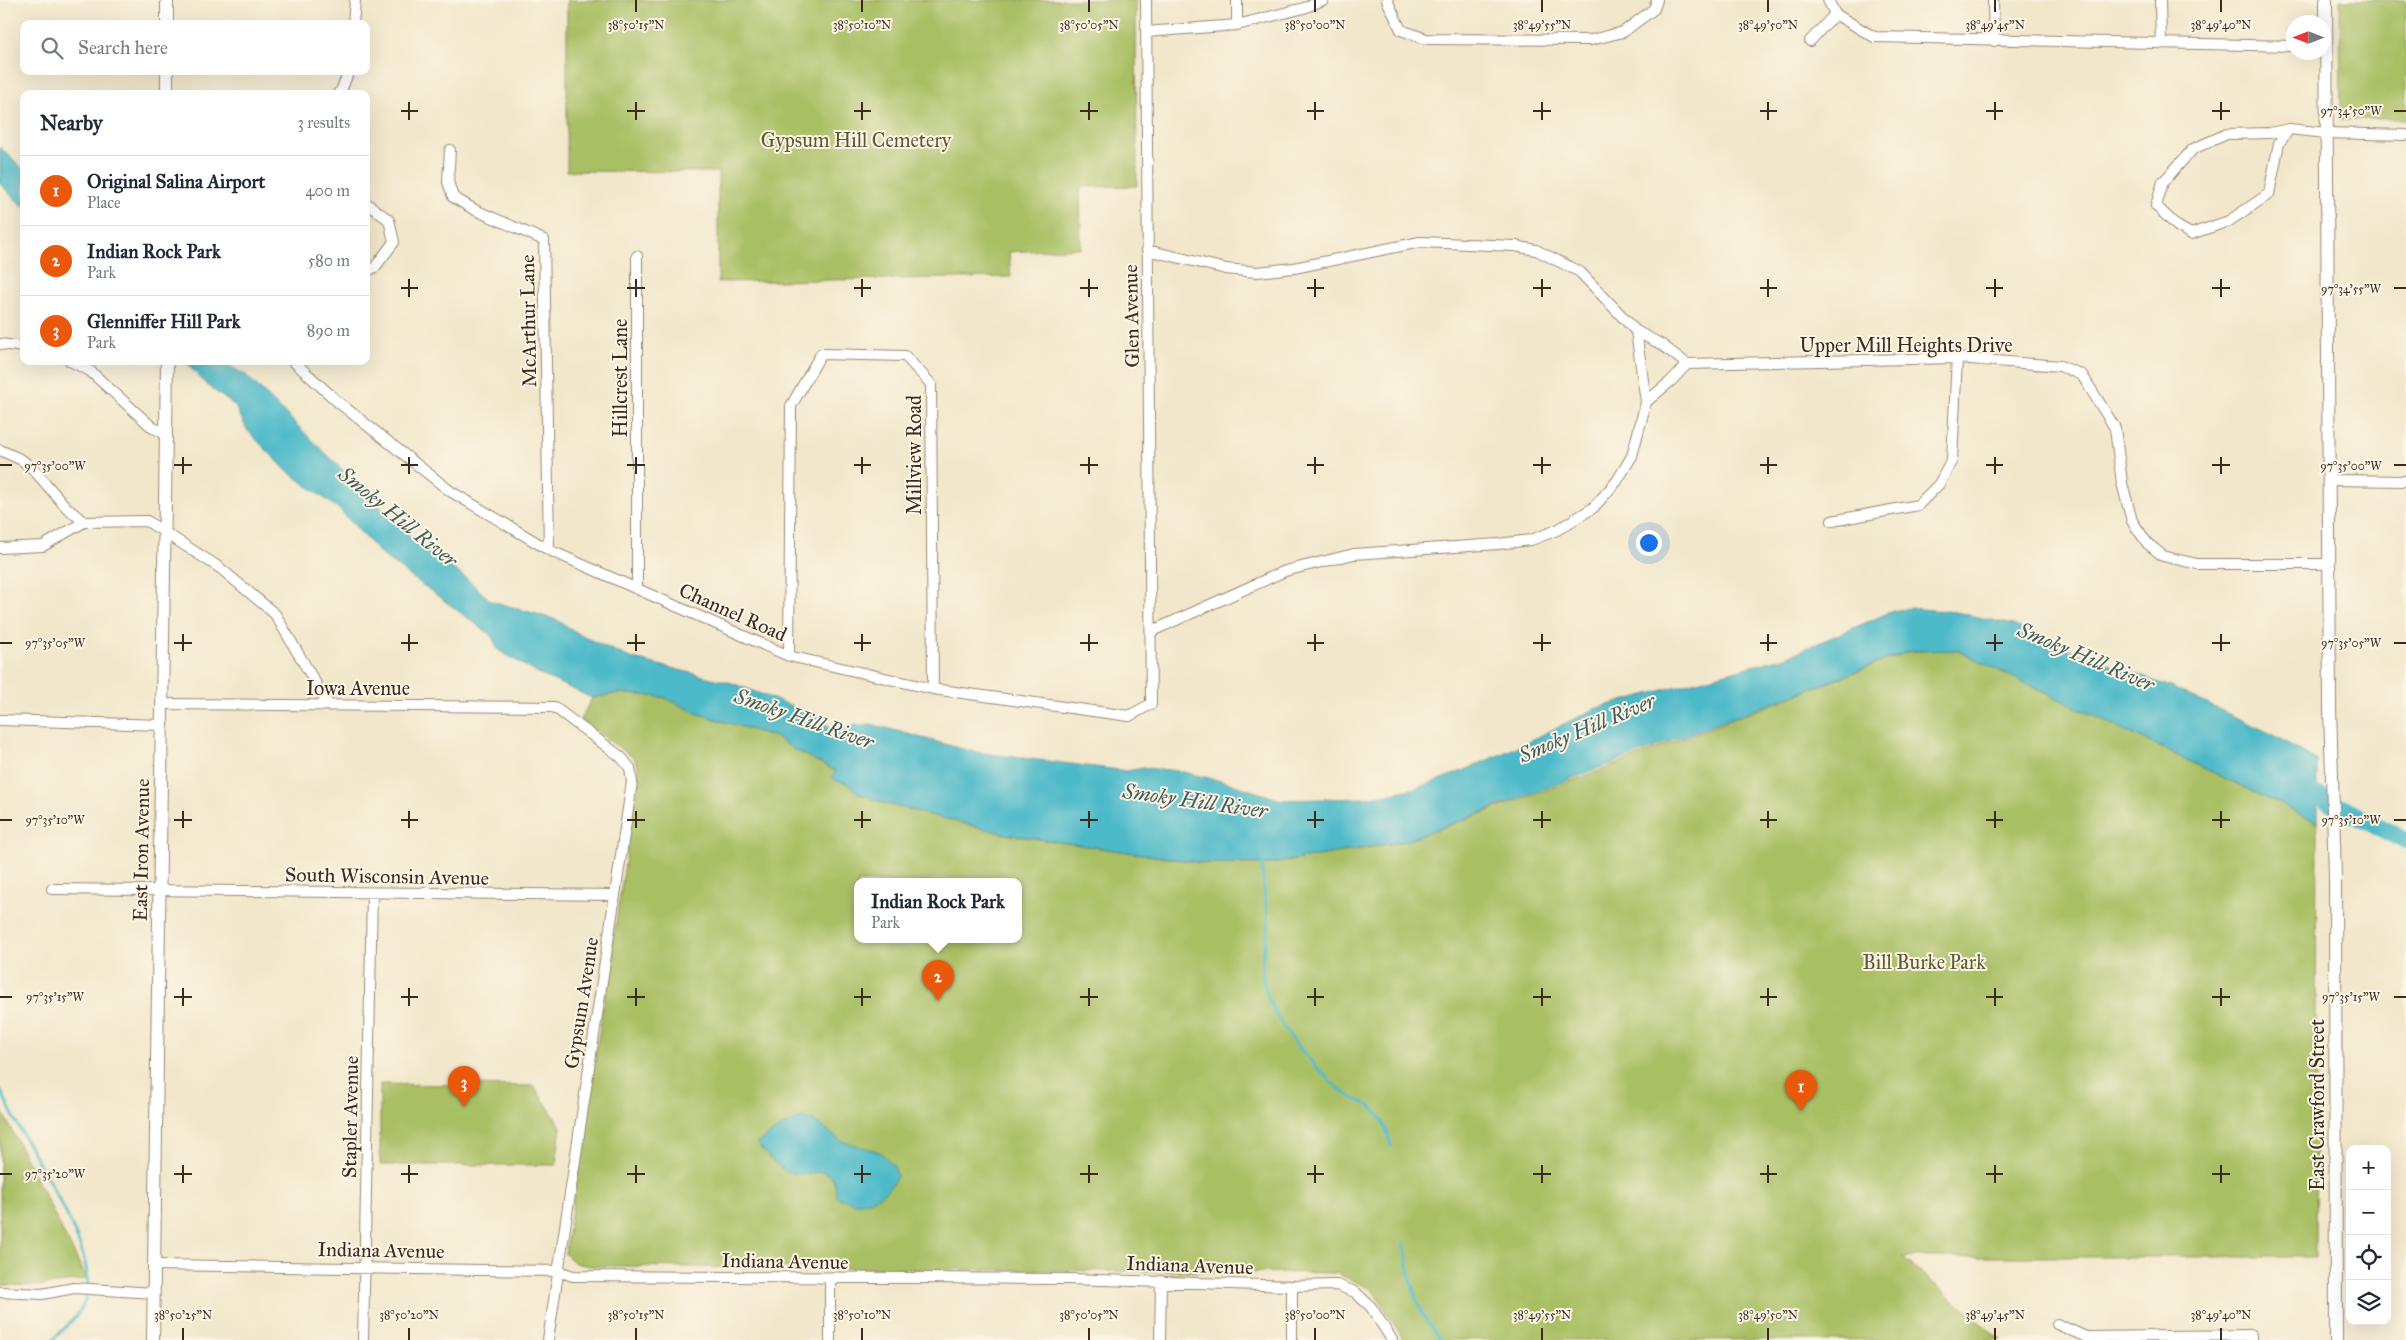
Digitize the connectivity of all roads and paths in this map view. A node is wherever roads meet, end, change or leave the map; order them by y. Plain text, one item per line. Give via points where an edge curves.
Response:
1 (167, 0) edge
2 (355, 0) edge
3 (1146, 0) edge
4 (1237, 0) edge
5 (1323, 0) edge
6 (1387, 0) edge
7 (1657, 0) edge
8 (1828, 0) edge
9 (1993, 0) edge
10 (2160, 0) edge
11 (2326, 0) edge
12 (1835, 14) junction
13 (2326, 15) edge
14 (167, 20) edge
15 (354, 20) edge
16 (1237, 25) junction
17 (1146, 32) junction
18 (1810, 41) dead end
19 (1994, 41) junction
20 (2161, 44) junction
21 (2286, 46) edge
22 (2325, 60) edge
23 (167, 75) edge
24 (347, 75) edge
25 (167, 90) edge
26 (341, 90) edge
27 (2289, 129) junction
28 (2326, 133) junction
29 (2406, 135) edge
30 (450, 150) dead end
31 (370, 206) edge
32 (1147, 250) junction
33 (637, 256) dead end
34 (370, 270) edge
35 (1636, 331) junction
36 (0, 344) edge
37 (20, 346) edge
38 (1957, 358) junction
39 (1687, 364) junction
40 (78, 365) edge
41 (167, 365) edge
42 (297, 365) edge
43 (1646, 402) junction
44 (166, 433) junction
45 (0, 450) edge
46 (2329, 480) junction
47 (2406, 481) edge
48 (1832, 521) dead end
49 (84, 522) junction
50 (164, 532) junction
51 (0, 548) edge
52 (549, 550) junction
53 (2329, 564) junction
54 (637, 589) junction
55 (1152, 631) junction
56 (789, 656) junction
57 (933, 689) junction
58 (162, 704) junction
59 (329, 706) junction
60 (554, 707) joint
61 (0, 720) edge
62 (162, 725) junction
63 (52, 889) dead end
64 (159, 890) junction
65 (372, 894) junction
66 (615, 895) junction
67 (154, 1265) junction
68 (364, 1267) junction
69 (558, 1272) junction
70 (830, 1279) junction
71 (1160, 1281) junction
72 (1292, 1286) junction
73 (0, 1292) edge
74 (154, 1293) junction
75 (2058, 1324) dead end
76 (2087, 1338) edge
77 (2251, 1338) edge
78 (153, 1340) edge
79 (363, 1340) edge
80 (548, 1340) edge
81 (830, 1340) edge
82 (1160, 1340) edge
83 (1292, 1340) edge
84 (1392, 1340) edge
85 (2336, 1340) edge

1 - 14 street
2 - 15 street
3 - 17 street, Glen Avenue
4 - 16 street
5 - 16 street
6 - 7 street via 1401,30 1426,39 1591,40 1623,32 1654,9
8 - 12 street
9 - 19 street
10 - 20 street
11 - 13 street, East Crawford Street
12 - 18 street
12 - 19 street via 1874,37
16 - 17 street
17 - 32 street, Glen Avenue
19 - 20 street
20 - 21 street
22 - 28 street, East Crawford Street
23 - 25 street
24 - 26 street
27 - 27 street via 2227,134 2193,149 2163,182 2156,206 2190,234 2229,221 2269,194 2279,143
27 - 28 street
28 - 29 street
28 - 46 street, East Crawford Street
30 - 52 street, McArthur Lane via 448,182 453,197 544,240
31 - 34 street via 389,220 394,242
32 - 35 street via 1226,269 1257,272 1294,268 1420,242 1515,246 1536,250 1580,272
32 - 55 street, Glen Avenue
33 - 54 street, Hillcrest Lane
35 - 39 street
35 - 43 street
36 - 37 street
38 - 39 street, Upper Mill Heights Drive
38 - 48 street via 1952,460 1939,484 1918,505
38 - 53 street, Upper Mill Heights Drive via 2060,366 2082,375 2115,428 2122,483 2132,521 2147,543 2163,556 2197,564
39 - 43 street
40 - 44 street via 90,371 153,428
41 - 44 street, East Iron Avenue
42 - 52 street, Channel Road via 338,402 450,491
43 - 55 street via 1632,456 1617,481 1593,508 1558,530 1531,540 1354,554 1286,571
44 - 50 street, East Iron Avenue
45 - 49 street via 33,469 66,507
46 - 47 street
46 - 53 street, East Crawford Street
49 - 50 street via 147,521
49 - 51 street via 42,546
50 - 58 street, East Iron Avenue
50 - 59 street via 220,568 275,614
52 - 54 street, Channel Road
53 - 85 street, East Crawford Street
54 - 56 street, Channel Road
55 - 57 street, Channel Road via 1151,704 1129,716
56 - 57 street, Channel Road
56 - 57 street, Millview Road via 790,406 821,354 904,356 931,384
58 - 59 street, Iowa Avenue
58 - 62 street, East Iron Avenue
59 - 60 street, Iowa Avenue
60 - 66 street, Gypsum Avenue via 621,756 630,768 632,782
61 - 62 street
62 - 64 street, East Iron Avenue
63 - 64 street, South Wisconsin Avenue
64 - 65 street, South Wisconsin Avenue
64 - 67 street, East Iron Avenue
65 - 66 street, South Wisconsin Avenue
65 - 68 street, Stapler Avenue
66 - 69 street, Gypsum Avenue
67 - 68 street, Indiana Avenue
67 - 74 street, East Iron Avenue
68 - 69 street, Indiana Avenue
68 - 79 street, Stapler Avenue
69 - 70 street, Indiana Avenue via 572,1276
69 - 80 street, Gypsum Avenue
70 - 71 street, Indiana Avenue
70 - 81 street
71 - 72 street, Indiana Avenue
71 - 82 street
72 - 83 street
72 - 84 street, Indiana Avenue via 1337,1285 1355,1292 1371,1307
73 - 74 street via 42,1294 74,1288
74 - 78 street, East Iron Avenue
75 - 76 street
76 - 77 street

